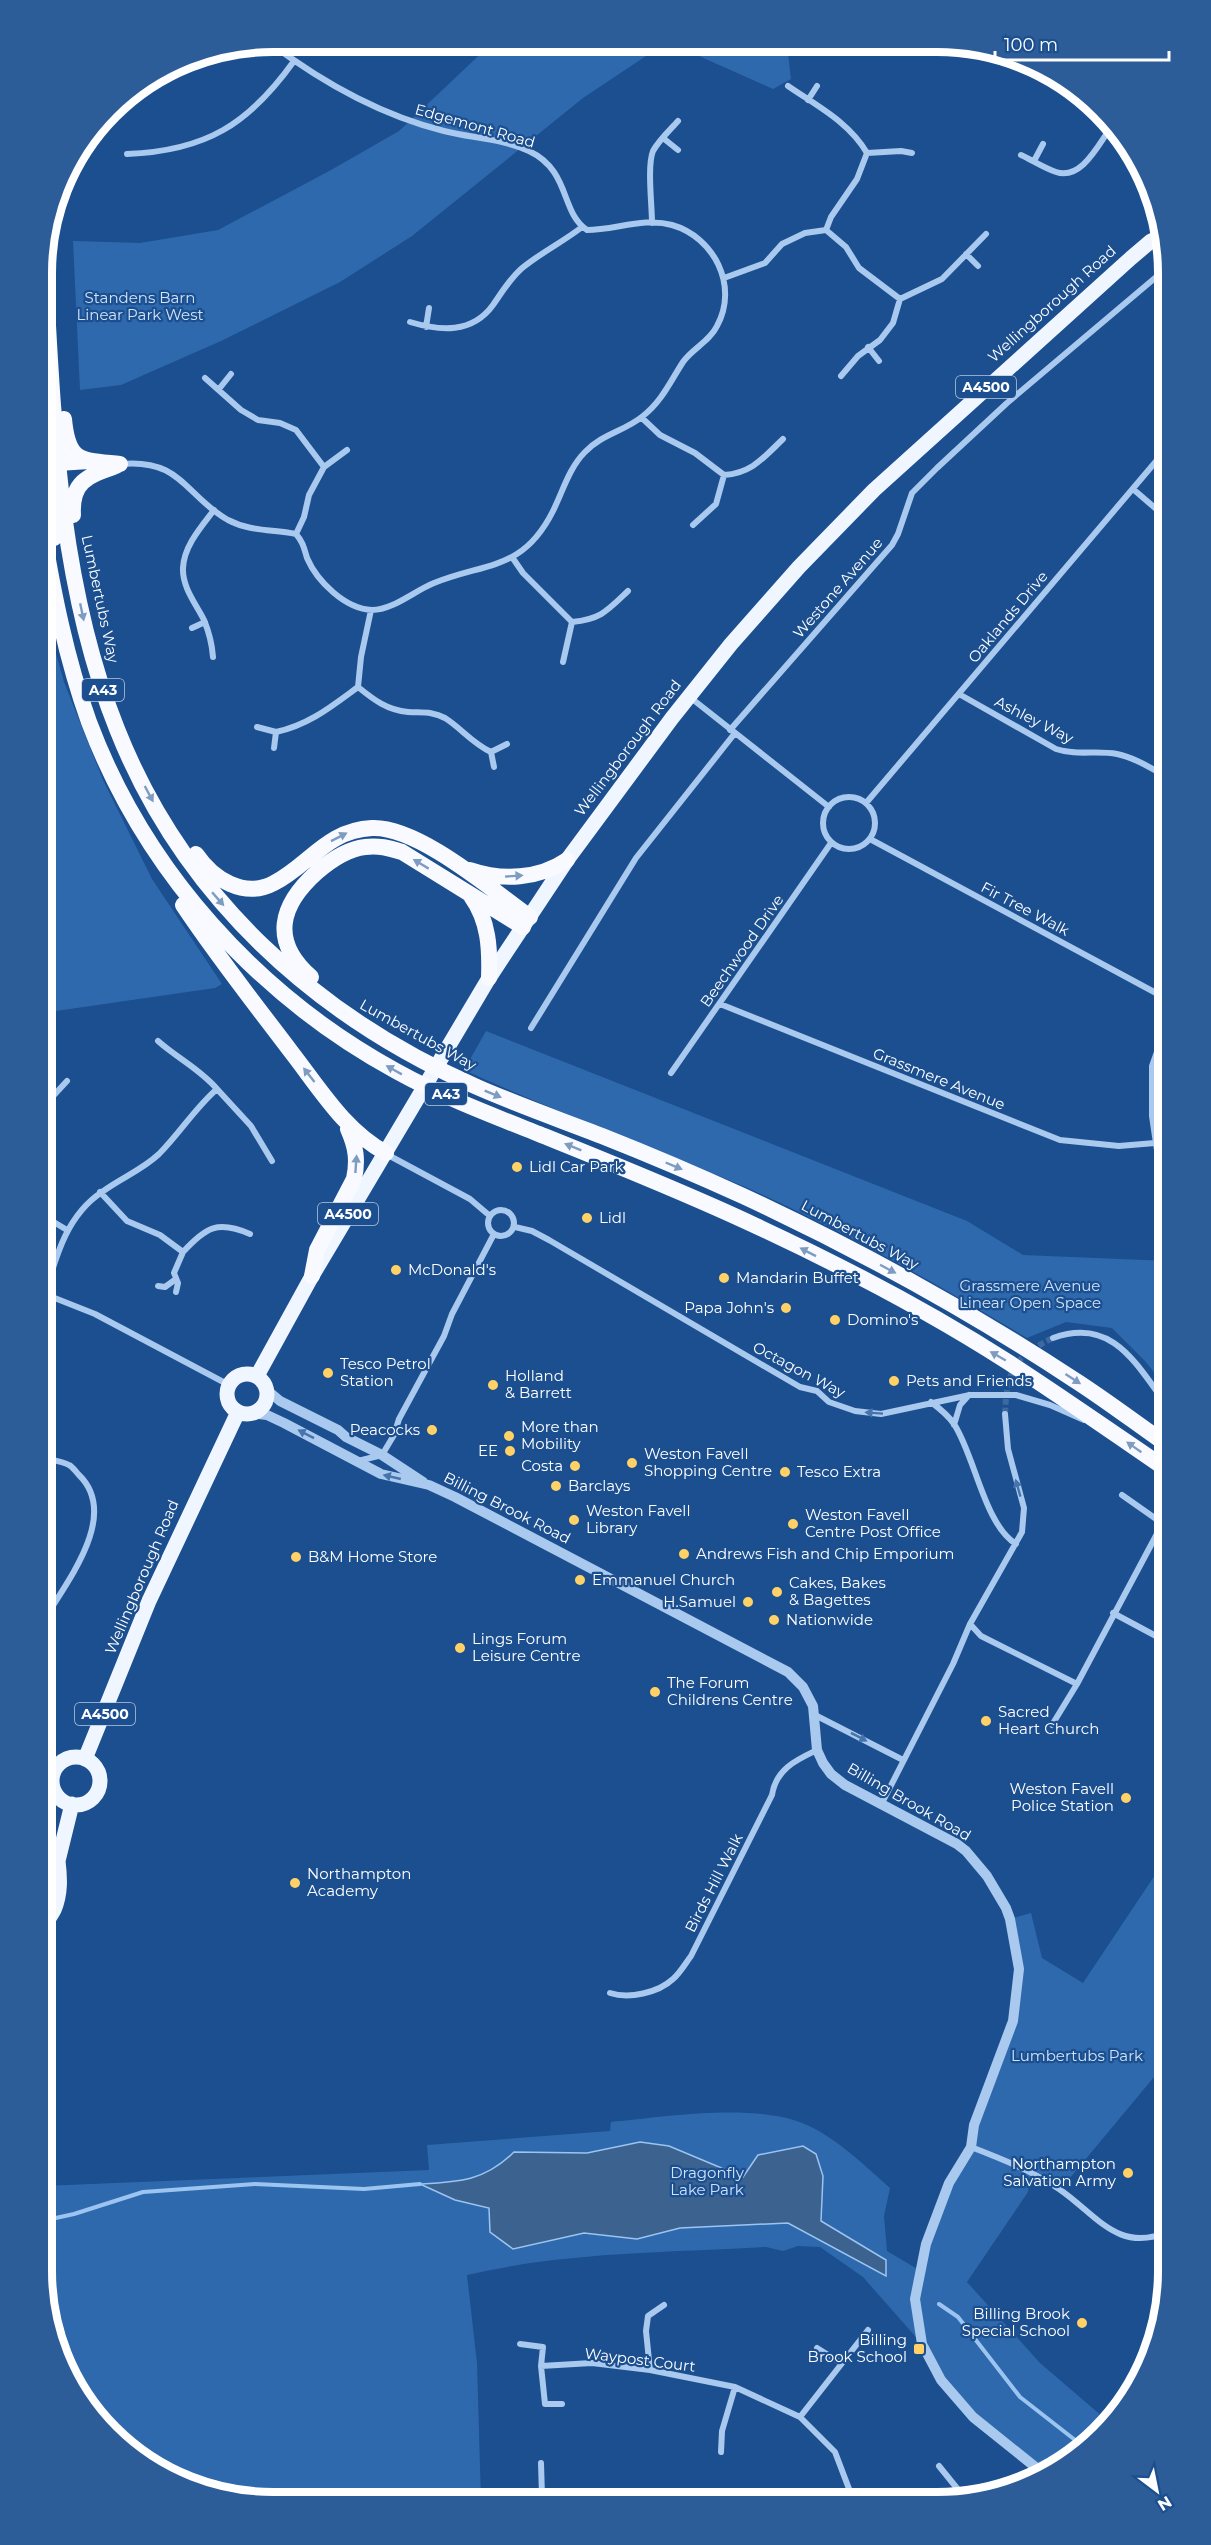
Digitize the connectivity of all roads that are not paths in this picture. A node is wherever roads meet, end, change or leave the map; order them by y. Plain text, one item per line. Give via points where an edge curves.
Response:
1 (283, 52) edge
2 (294, 60) junction
3 (817, 86) dead end
4 (788, 87) dead end
5 (808, 100) junction
6 (678, 121) dead end
7 (1107, 132) edge
8 (663, 138) junction
9 (1043, 144) dead end
10 (678, 150) dead end
11 (867, 153) junction
12 (912, 153) dead end
13 (127, 154) dead end
14 (1021, 155) dead end
15 (1034, 161) junction
16 (652, 223) junction
17 (582, 226) junction
18 (826, 230) junction
19 (986, 234) dead end
20 (1156, 240) edge
21 (966, 254) junction
22 (978, 266) dead end
23 (1158, 275) edge
24 (724, 278) junction
25 (900, 299) junction
26 (429, 308) dead end
27 (410, 322) dead end
28 (426, 327) junction
29 (52, 347) edge
30 (868, 347) junction
31 (879, 361) dead end
32 (231, 375) dead end
33 (841, 376) dead end
34 (205, 378) dead end
35 (52, 385) edge
36 (219, 389) junction
37 (642, 417) junction
38 (783, 439) dead end
39 (347, 450) dead end
40 (1158, 459) edge
41 (89, 461) junction
42 (58, 463) junction
43 (120, 464) junction
44 (324, 467) junction
45 (52, 468) edge
46 (724, 475) junction
47 (1133, 489) junction
48 (214, 510) junction
49 (1158, 511) edge
50 (52, 524) edge
51 (693, 525) dead end
52 (296, 534) junction
53 (70, 554) junction
54 (512, 557) junction
55 (52, 581) edge
56 (628, 591) dead end
57 (371, 610) junction
58 (205, 622) junction
59 (572, 622) junction
60 (192, 628) dead end
61 (67, 652) junction
62 (213, 657) dead end
63 (564, 662) dead end
64 (358, 687) junction
65 (959, 694) junction
66 (689, 696) junction
67 (257, 727) dead end
68 (276, 732) junction
69 (733, 732) junction
70 (507, 744) dead end
71 (274, 748) dead end
72 (490, 752) junction
73 (494, 766) dead end
74 (1158, 772) edge
75 (866, 804) junction
76 (829, 807) junction
77 (161, 817) junction
78 (142, 830) junction
79 (870, 839) junction
80 (831, 843) junction
81 (567, 860) junction
82 (458, 866) junction
83 (470, 895) junction
84 (526, 922) junction
85 (489, 978) junction
86 (1158, 994) edge
87 (720, 1004) junction
88 (531, 1028) dead end
89 (384, 1040) junction
90 (158, 1041) dead end
91 (1158, 1049) edge
92 (670, 1073) dead end
93 (67, 1081) dead end
94 (217, 1089) junction
95 (52, 1097) edge
96 (344, 1121) junction
97 (1155, 1143) junction
98 (386, 1153) junction
99 (272, 1161) dead end
100 (1158, 1162) edge
101 (100, 1192) junction
102 (490, 1216) junction
103 (52, 1221) edge
104 (514, 1227) junction
105 (67, 1230) junction
106 (250, 1234) dead end
107 (494, 1234) junction
108 (183, 1252) junction
109 (52, 1271) edge
110 (312, 1276) junction
111 (176, 1279) junction
112 (158, 1286) dead end
113 (176, 1292) dead end
114 (52, 1296) edge
115 (1053, 1338) tunnel mouth
116 (257, 1376) junction
117 (229, 1385) junction
118 (267, 1390) junction
119 (1158, 1394) edge
120 (970, 1395) junction
121 (931, 1402) junction
122 (245, 1413) junction
123 (1005, 1414) tunnel mouth
124 (1099, 1423) junction
125 (954, 1425) junction
126 (1158, 1438) edge
127 (382, 1455) junction
128 (52, 1461) edge
129 (357, 1461) junction
130 (1158, 1463) edge
131 (429, 1485) junction
132 (1122, 1495) dead end
133 (1158, 1520) edge
134 (1158, 1532) edge
135 (1016, 1544) junction
136 (52, 1606) edge
137 (1113, 1614) junction
138 (970, 1624) junction
139 (1158, 1637) edge
140 (1077, 1684) junction
141 (815, 1715) junction
142 (1052, 1725) dead end
143 (817, 1750) junction
144 (85, 1759) junction
145 (903, 1760) junction
146 (52, 1772) edge
147 (52, 1787) edge
148 (882, 1803) junction
149 (72, 1804) junction
150 (58, 1861) junction
151 (52, 1871) edge
152 (52, 1913) edge
153 (610, 1993) dead end
154 (971, 2147) junction
155 (1158, 2235) edge
156 (664, 2306) dead end
157 (868, 2330) dead end
158 (520, 2344) dead end
159 (817, 2348) dead end
160 (841, 2363) junction
161 (541, 2366) junction
162 (650, 2370) junction
163 (735, 2387) junction
164 (562, 2404) dead end
165 (800, 2417) junction
166 (721, 2452) dead end
167 (541, 2463) dead end
168 (939, 2466) dead end
169 (1037, 2469) edge
170 (542, 2492) edge
171 (850, 2492) edge
172 (960, 2492) edge

1 - 2 street, Edgemont Road
2 - 13 street via 258,105 225,130 177,149
2 - 17 street, Edgemont Road via 327,83 402,118 528,151 551,167
3 - 5 street
4 - 5 street
5 - 11 street via 847,126
6 - 8 street
7 - 15 street via 1077,170 1057,173
8 - 10 street
8 - 16 street via 653,152 649,171
9 - 15 street
11 - 12 street
11 - 18 street via 857,179
14 - 15 street
16 - 17 street via 595,230
16 - 24 street via 670,225 699,239 720,265
17 - 28 street via 523,267 503,287 493,305 468,325 448,330
18 - 24 street via 805,233 782,244 765,263
18 - 25 street via 846,247 859,268
19 - 21 street
20 - 66 main road, Wellingborough Road / A4500 via 874,490 799,567
21 - 22 street
21 - 25 street via 942,279
23 - 69 street, Westone Avenue via 1007,403 912,494 892,545
24 - 37 street via 726,292 717,327 684,361 665,394
25 - 30 street via 893,323
26 - 28 street
27 - 28 street
29 - 41 highway via 70,448
30 - 31 street
30 - 33 street
32 - 36 street
34 - 36 street
35 - 42 highway, Lumbertubs Way / A43
36 - 44 street via 258,420 296,430
37 - 46 street via 660,435 695,453
37 - 54 street via 608,434 584,453 539,533
38 - 46 street via 753,467 740,474
39 - 44 street
40 - 47 street, Oaklands Drive
41 - 42 highway
41 - 43 highway
42 - 45 highway
42 - 53 highway, Lumbertubs Way / A43
43 - 48 street via 153,465 174,474
43 - 53 highway via 91,475 78,486 72,504
44 - 52 street via 309,495
46 - 51 street via 716,504
47 - 49 street
47 - 65 street, Oaklands Drive
48 - 52 street via 247,528
48 - 58 street via 195,535 183,567 185,582
50 - 61 highway via 68,616
52 - 57 street via 317,574 333,591 348,604
53 -> 77 highway, Lumbertubs Way / A43 via 101,685 118,732
54 - 57 street via 433,583 384,608
54 - 59 street
55 - 61 highway, A43
56 - 59 street via 603,615
57 - 64 street
58 - 60 street
58 - 62 street
59 - 63 street
61 - 78 highway, A43 via 90,722 115,781
64 - 68 street via 322,715
64 - 72 street via 390,709 427,711 445,718
65 - 74 street, Ashley Way via 1056,749 1071,754 1116,754 1136,759
65 - 75 street, Oaklands Drive
66 - 69 street
66 - 81 main road, Wellingborough Road / A4500
67 - 68 street
68 - 71 street
69 - 76 street
69 - 88 street, Westone Avenue via 636,858
70 - 72 street
72 - 73 street
75 - 76 street via 844,798
75 - 79 street via 875,819
76 - 80 street via 824,829
77 -> 82 highway via 182,833 218,879 234,887 274,883 321,846 346,832 373,828 401,832
77 -> 89 highway, Lumbertubs Way / A43 via 217,898 275,959 326,1001
96 -> 78 highway via 198,928 172,889
124 -> 78 highway, A43 via 1005,1360 900,1299 755,1225 482,1111 364,1053 297,1006 227,941 167,869
79 - 80 street via 855,849
79 - 86 street, Fir Tree Walk
80 - 87 street, Beechwood Drive
82 -> 81 highway via 503,877 545,871
81 - 84 main road, Wellingborough Road / A4500
82 - 84 highway
83 - 84 highway
83 - 85 highway via 487,929
83 -> 89 highway via 402,852 364,847 328,863 287,910 284,926 292,956
84 - 85 main road, Wellingborough Road / A4500
85 - 98 main road, Wellingborough Road / A4500
87 - 92 street, Beechwood Drive
87 - 97 street, Grassmere Avenue via 1060,1140 1119,1146
89 -> 126 highway, Lumbertubs Way / A43 via 475,1086 674,1165 823,1235 988,1326 1074,1379
90 - 94 street via 199,1070
91 - 97 street via 1152,1066
93 - 95 street
94 - 99 street via 251,1126
94 - 101 street via 158,1155
96 - 98 highway via 369,1144
110 -> 96 highway via 317,1250 357,1168 356,1148
97 - 100 street
98 - 102 street via 470,1199
98 - 110 main road, Wellingborough Road / A4500
101 - 105 street
101 - 108 street via 128,1221 160,1235
102 - 104 street via 498,1210 508,1211 514,1218
102 - 107 street via 489,1228
103 - 105 street
104 - 107 street via 507,1235
121 -> 104 street, Octagon Way via 881,1414 829,1402 818,1391 800,1386 549,1240
105 - 109 street
106 - 108 street via 236,1228 210,1228
107 - 127 street
108 - 111 street via 174,1273
110 - 116 main road, Wellingborough Road / A4500
111 - 112 street via 165,1287
111 - 113 street
114 - 117 street via 95,1314
115 - 119 street via 1071,1332 1106,1337 1122,1348
116 - 117 main road via 244,1374
116 - 118 main road
117 - 122 main road via 228,1399
118 - 122 main road via 264,1405
118 - 127 street, Billing Brook Road via 280,1401
120 - 121 street, Octagon Way
120 - 124 street, Octagon Way via 1016,1395
120 - 125 street via 960,1406
121 - 125 street
129 -> 122 street, Billing Brook Road via 272,1417
122 - 144 main road, Wellingborough Road / A4500 via 149,1601
135 -> 123 street via 1022,1532 1024,1508 1008,1449
130 -> 124 highway, A43
125 - 135 street via 996,1521 1007,1539
127 - 129 street
127 - 131 street, Billing Brook Road
128 - 136 street via 69,1465 89,1484 96,1509 91,1535
131 -> 129 street, Billing Brook Road via 381,1474
131 - 141 street, Billing Brook Road via 782,1669 803,1687
132 - 133 street
134 - 137 street
135 - 138 street
137 - 139 street
137 - 140 street
138 - 140 street via 981,1636
138 - 145 street
140 - 142 street
141 - 143 street, Billing Brook Road
141 -> 145 street
143 - 148 street, Billing Brook Road via 831,1774
143 - 153 street, Birds Hill Walk via 784,1769 776,1781 690,1956 672,1980 648,1992 619,1996
144 - 146 main road via 63,1760
144 - 149 main road via 97,1770 99,1787 92,1798
145 - 148 street
147 - 149 main road via 57,1796
148 - 154 street, Billing Brook Road via 966,1851 987,1876 1010,1919 1019,1969 1013,2021 974,2125
149 - 150 main road
150 - 151 main road
150 - 152 main road via 61,1881
154 - 155 street via 1017,2165 1060,2190 1112,2232 1140,2240
154 - 169 street, Billing Brook Road via 949,2183 920,2270 915,2299 922,2344 941,2380 973,2416
156 - 162 street via 648,2316
157 - 160 street
158 - 161 street via 543,2347
159 - 160 street
160 - 165 street
161 - 162 street, Waypost Court via 592,2362
161 - 164 street via 545,2404
162 - 163 street, Waypost Court
163 - 165 street, Waypost Court
163 - 166 street via 722,2431
165 - 171 street via 835,2452
167 - 170 street
168 - 172 street

